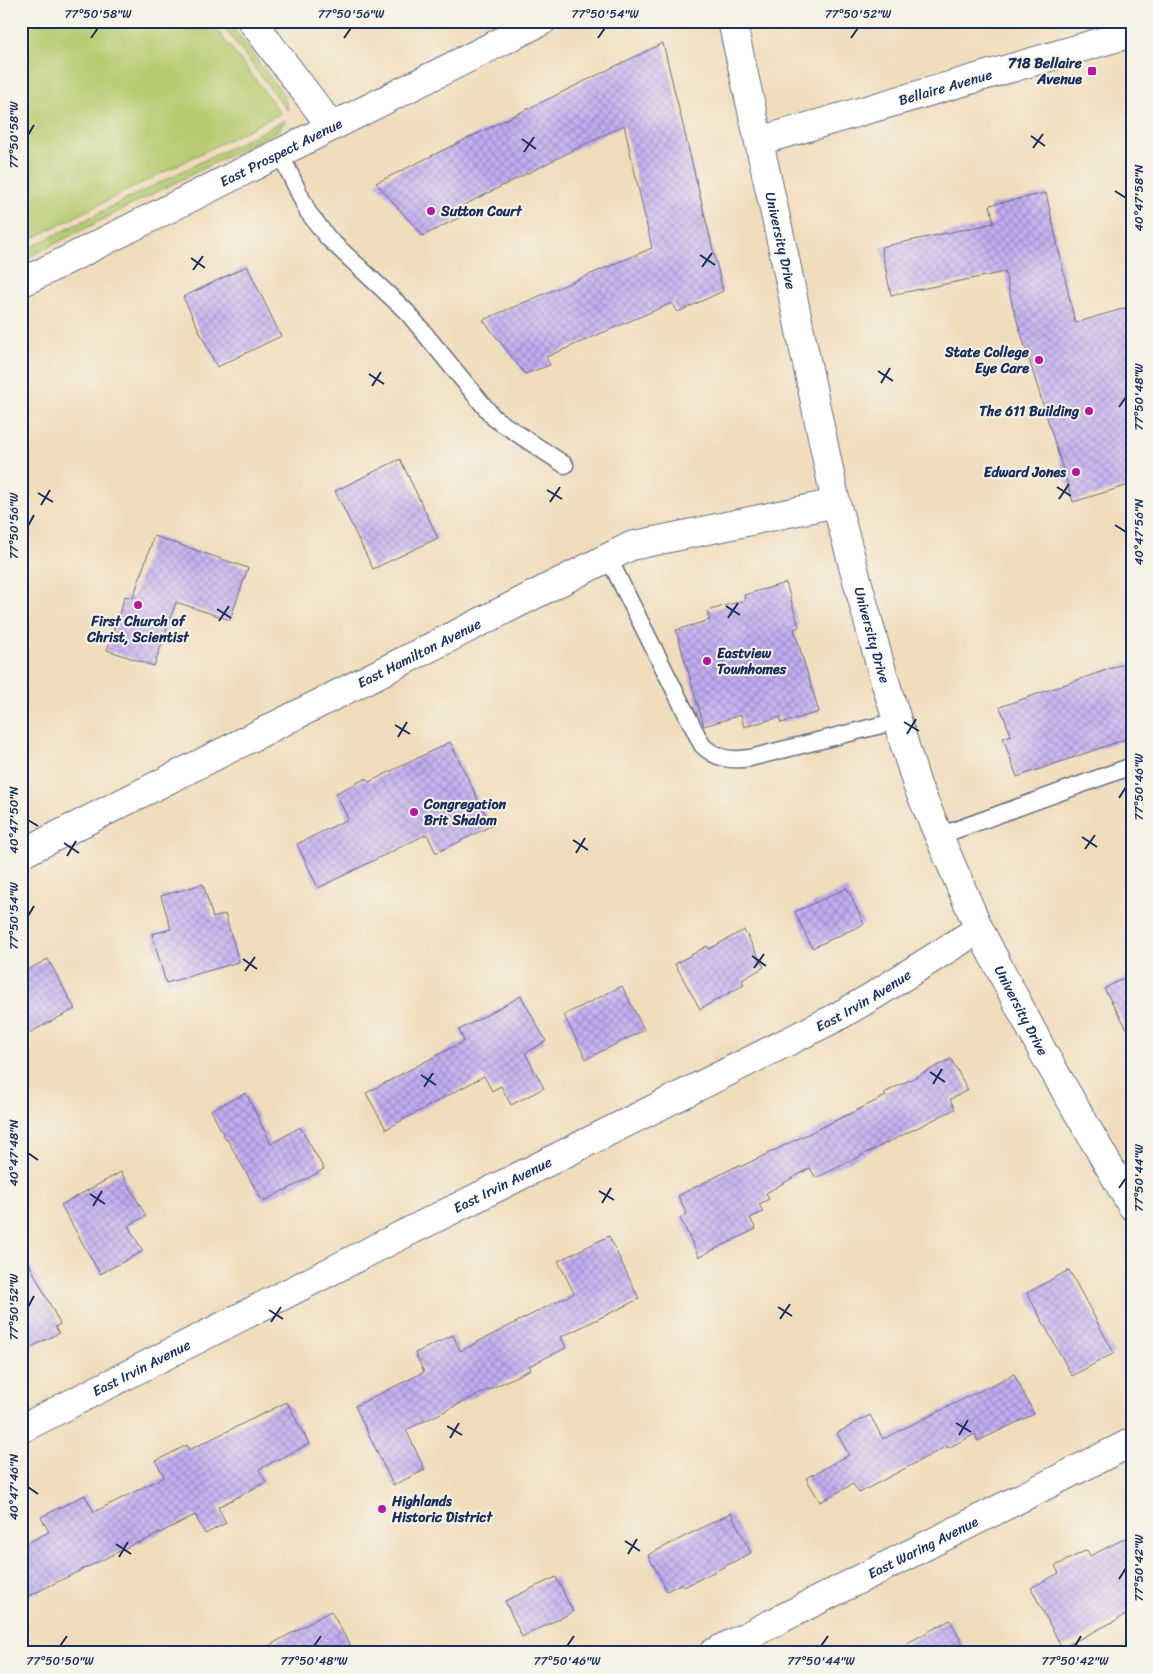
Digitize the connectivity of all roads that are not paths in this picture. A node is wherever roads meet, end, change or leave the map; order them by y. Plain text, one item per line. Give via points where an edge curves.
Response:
1 (252, 21) edge
2 (542, 21) edge
3 (732, 21) edge
4 (1132, 33) edge
5 (331, 126) junction
6 (759, 141) junction
7 (280, 153) junction
8 (21, 283) edge
9 (565, 465) dead end
10 (836, 503) junction
11 (608, 556) junction
12 (897, 721) junction
13 (1132, 766) edge
14 (939, 836) junction
15 (21, 854) edge
16 (978, 929) junction
17 (1132, 1206) edge
18 (21, 1429) edge
19 (1132, 1442) edge
20 (713, 1653) edge

1 - 5 street
2 - 5 street, East Prospect Avenue
3 - 6 street, University Drive
4 - 6 street, Bellaire Avenue
5 - 7 street, East Prospect Avenue
6 - 10 street, University Drive
7 - 8 street, East Prospect Avenue
7 - 9 lane via 308,212 328,238 403,307 494,418
10 - 11 street, East Hamilton Avenue via 648,541
10 - 12 street, University Drive
11 - 12 lane via 702,745 715,755 732,759 750,758
11 - 15 street, East Hamilton Avenue
12 - 14 street, University Drive
13 - 14 lane
14 - 16 street, University Drive
16 - 17 street, University Drive via 1043,1052
16 - 18 street, East Irvin Avenue via 835,1018
19 - 20 street, East Waring Avenue

